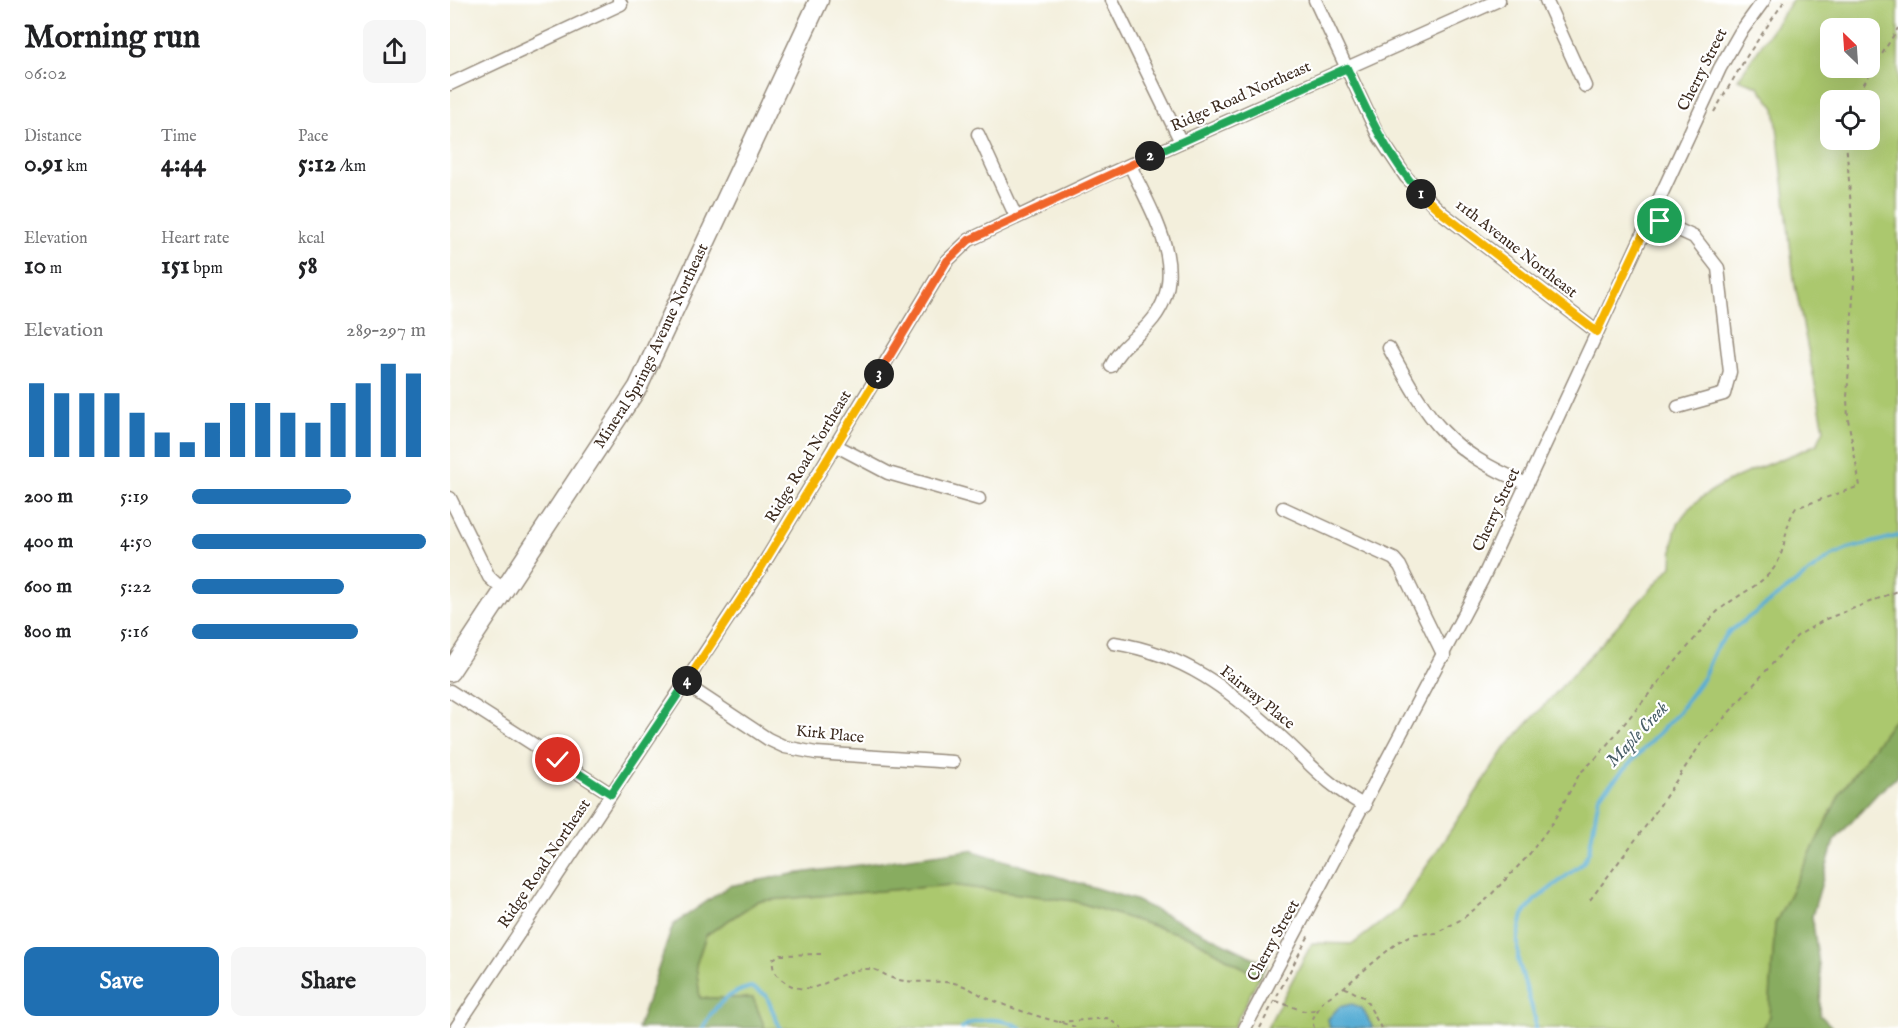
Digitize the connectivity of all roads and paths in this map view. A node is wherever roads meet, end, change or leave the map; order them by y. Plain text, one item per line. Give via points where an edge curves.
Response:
1 (819, 0) edge
2 (1112, 0) edge
3 (1315, 0) edge
4 (1499, 0) edge
5 (1546, 0) edge
6 (1764, 0) edge
7 (620, 2) edge
8 (1898, 28) edge
9 (1347, 68) junction
10 (450, 84) edge
11 (1585, 86) dead end
12 (1860, 90) edge
13 (978, 134) dead end
14 (1181, 142) junction
15 (1847, 150) edge
16 (1130, 165) junction
17 (1016, 217) junction
18 (1651, 217) junction
19 (1597, 332) junction
20 (1389, 348) dead end
21 (1111, 366) dead end
22 (1678, 407) dead end
23 (836, 445) junction
24 (1527, 484) junction
25 (450, 498) edge
26 (979, 499) dead end
27 (1283, 508) dead end
28 (504, 591) junction
29 (1898, 591) edge
30 (1114, 643) dead end
31 (1444, 656) junction
32 (450, 672) edge
33 (685, 684) junction
34 (450, 691) edge
35 (953, 762) dead end
36 (611, 794) junction
37 (1365, 806) junction
38 (1590, 900) dead end
39 (821, 954) dead end
40 (1344, 987) junction
41 (1263, 996) junction
42 (1316, 1010) junction
43 (1050, 1022) junction
44 (456, 1028) edge
45 (1079, 1028) edge
46 (1122, 1028) edge
47 (1245, 1028) edge
48 (1314, 1028) edge
49 (1381, 1028) edge

1 - 28 main road, Mineral Springs Avenue Northeast via 638,387
2 - 14 street
3 - 9 street, 11th Avenue Northeast
4 - 9 street, Ridge Road Northeast
5 - 11 street
6 - 18 street, Cherry Street via 1720,68
7 - 10 street
8 - 12 path
9 - 14 street, Ridge Road Northeast
9 - 19 street, 11th Avenue Northeast via 1382,142 1423,196
13 - 17 street
14 - 16 street, Ridge Road Northeast
15 - 40 path via 1855,263 1846,398 1860,486 1796,508 1776,565 1766,577 1730,599 1715,614 1581,773 1528,856 1485,901 1462,920 1436,933 1414,934 1398,942
16 - 17 street, Ridge Road Northeast
16 - 21 street via 1166,247 1170,276 1153,319 1119,350
17 - 23 street, Ridge Road Northeast via 969,240 947,261
18 - 19 street, Cherry Street
18 - 22 street via 1694,237 1718,268 1730,372 1724,394
19 - 24 street, Cherry Street
20 - 24 street via 1424,408 1453,443 1490,469
23 - 26 street via 888,473
23 - 33 street, Ridge Road Northeast
24 - 31 street, Cherry Street
25 - 28 street via 489,577
27 - 31 street via 1394,559
28 - 32 main road, Mineral Springs Avenue Northeast
29 - 38 path via 1826,619 1797,636 1700,745
30 - 37 street, Fairway Place via 1170,656 1200,674 1256,715 1323,779
31 - 37 street, Cherry Street
33 - 35 street, Kirk Place via 785,747 816,753
33 - 36 street, Ridge Road Northeast
34 - 36 street
36 - 44 street, Ridge Road Northeast
37 - 41 street, Cherry Street
39 - 43 path via 780,955 773,959 772,966 777,975 798,989 810,990 839,975 873,968 892,978 954,983
40 - 42 path
40 - 49 path via 1365,998
41 - 42 path via 1304,1011
41 - 47 street, Cherry Street
42 - 48 path
43 - 45 path
43 - 46 path via 1107,1018

